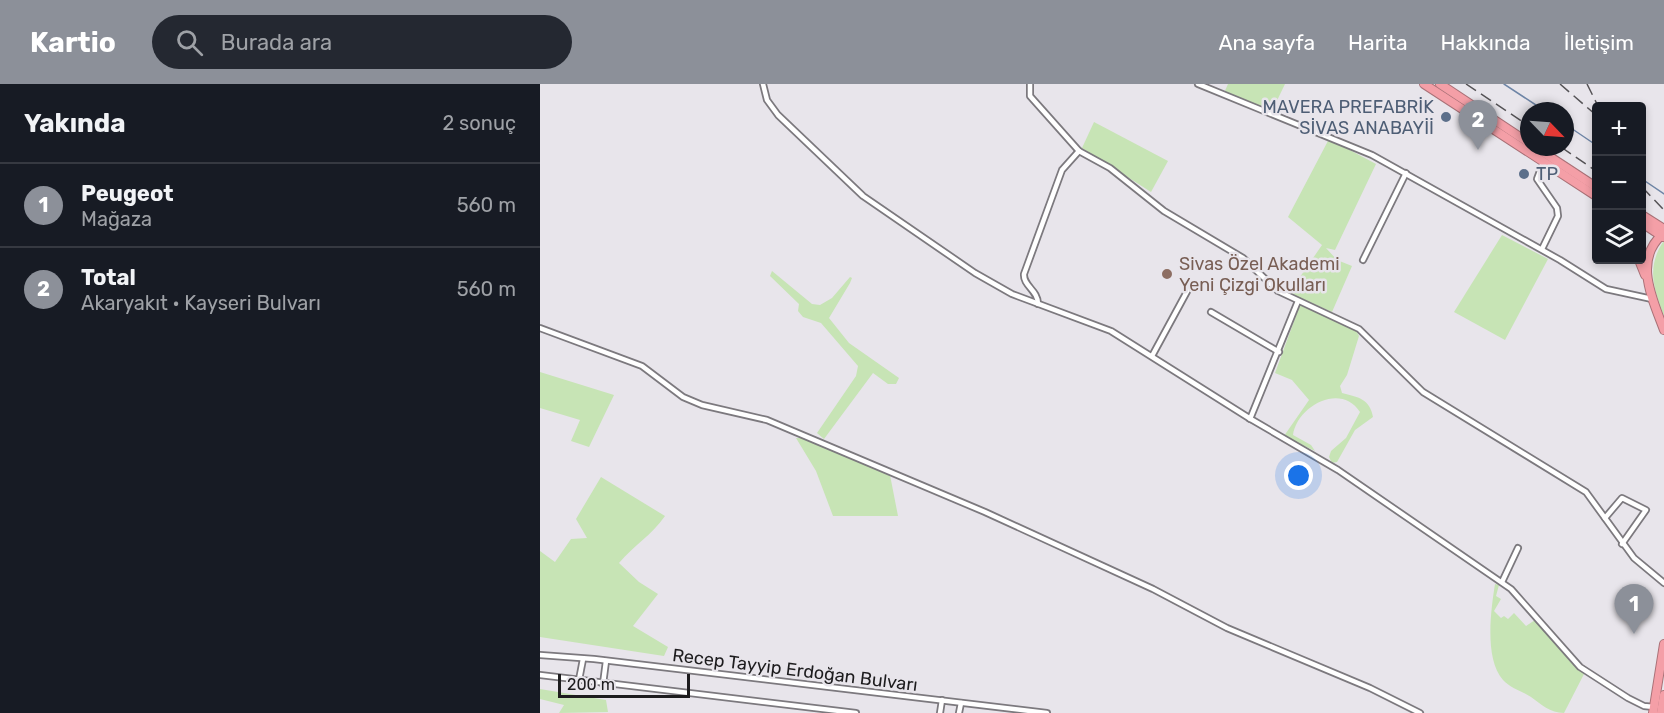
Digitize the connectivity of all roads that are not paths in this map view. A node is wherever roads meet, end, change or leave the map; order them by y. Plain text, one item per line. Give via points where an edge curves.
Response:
1 (763, 84) edge
2 (1030, 84) edge
3 (1198, 84) edge
4 (1424, 84) edge
5 (1440, 84) edge
6 (1520, 137) edge
7 (1079, 151) junction
8 (1549, 156) edge
9 (1543, 163) junction
10 (1406, 173) junction
11 (1592, 184) edge
12 (1579, 186) junction
13 (1592, 194) edge
14 (1592, 199) edge
15 (1646, 219) edge
16 (1646, 226) edge
17 (1663, 234) edge
18 (1542, 249) junction
19 (1363, 260) dead end
20 (1640, 264) edge
21 (1647, 282) junction
22 (1190, 286) dead end
23 (1652, 299) junction
24 (1298, 301) junction
25 (1038, 304) junction
26 (1211, 312) dead end
27 (540, 328) edge
28 (1664, 330) edge
29 (1279, 351) junction
30 (1152, 356) junction
31 (1250, 419) junction
32 (1605, 518) junction
33 (1622, 544) junction
34 (1518, 548) dead end
35 (1502, 582) junction
36 (1664, 583) edge
37 (1664, 644) edge
38 (540, 655) edge
39 (583, 659) junction
40 (606, 661) junction
41 (540, 675) edge
42 (579, 680) junction
43 (603, 684) junction
44 (1664, 695) edge
45 (942, 700) junction
46 (961, 703) junction
47 (1654, 710) edge
48 (856, 713) edge
49 (940, 713) edge
50 (959, 713) edge
51 (1047, 713) edge
52 (1420, 713) edge
53 (1661, 713) edge

1 - 25 street via 766,100 778,115 863,196 980,277
2 - 7 street via 1030,96
3 - 10 street via 1329,136
4 - 9 highway
5 - 6 highway
7 - 24 street via 1243,258 1268,285
7 - 25 street via 1062,170 1024,274
8 - 11 highway
9 - 12 highway
9 - 18 street via 1538,178 1558,216
10 - 18 street
10 - 19 street
12 - 13 highway
12 - 14 highway
15 - 17 highway
16 - 17 highway
17 - 21 highway via 1648,261
18 - 23 street via 1606,289
20 - 21 highway
21 - 23 highway
22 - 30 street
23 - 28 highway
24 - 29 street
24 - 32 street via 1359,329 1423,392 1577,486
25 - 30 street via 1112,331
26 - 29 street
27 - 52 street via 642,366 691,400 767,420 985,512 1153,589 1227,628
29 - 31 street
30 - 31 street
31 - 35 street via 1347,475
32 - 33 street
32 - 33 street via 1622,498 1646,510
33 - 36 street
34 - 35 street
35 - 47 street via 1580,667
37 - 47 highway
38 - 39 street, Recep Tayyip Erdoğan Bulvarı
39 - 40 street, Recep Tayyip Erdoğan Bulvarı
39 - 42 street
40 - 43 street
40 - 45 street, Recep Tayyip Erdoğan Bulvarı
41 - 42 street, Recep Tayyip Erdoğan Bulvarı
42 - 43 street, Recep Tayyip Erdoğan Bulvarı
43 - 48 street, Recep Tayyip Erdoğan Bulvarı
44 - 53 highway
45 - 46 street, Recep Tayyip Erdoğan Bulvarı
45 - 49 street
46 - 50 street
46 - 51 street, Recep Tayyip Erdoğan Bulvarı

